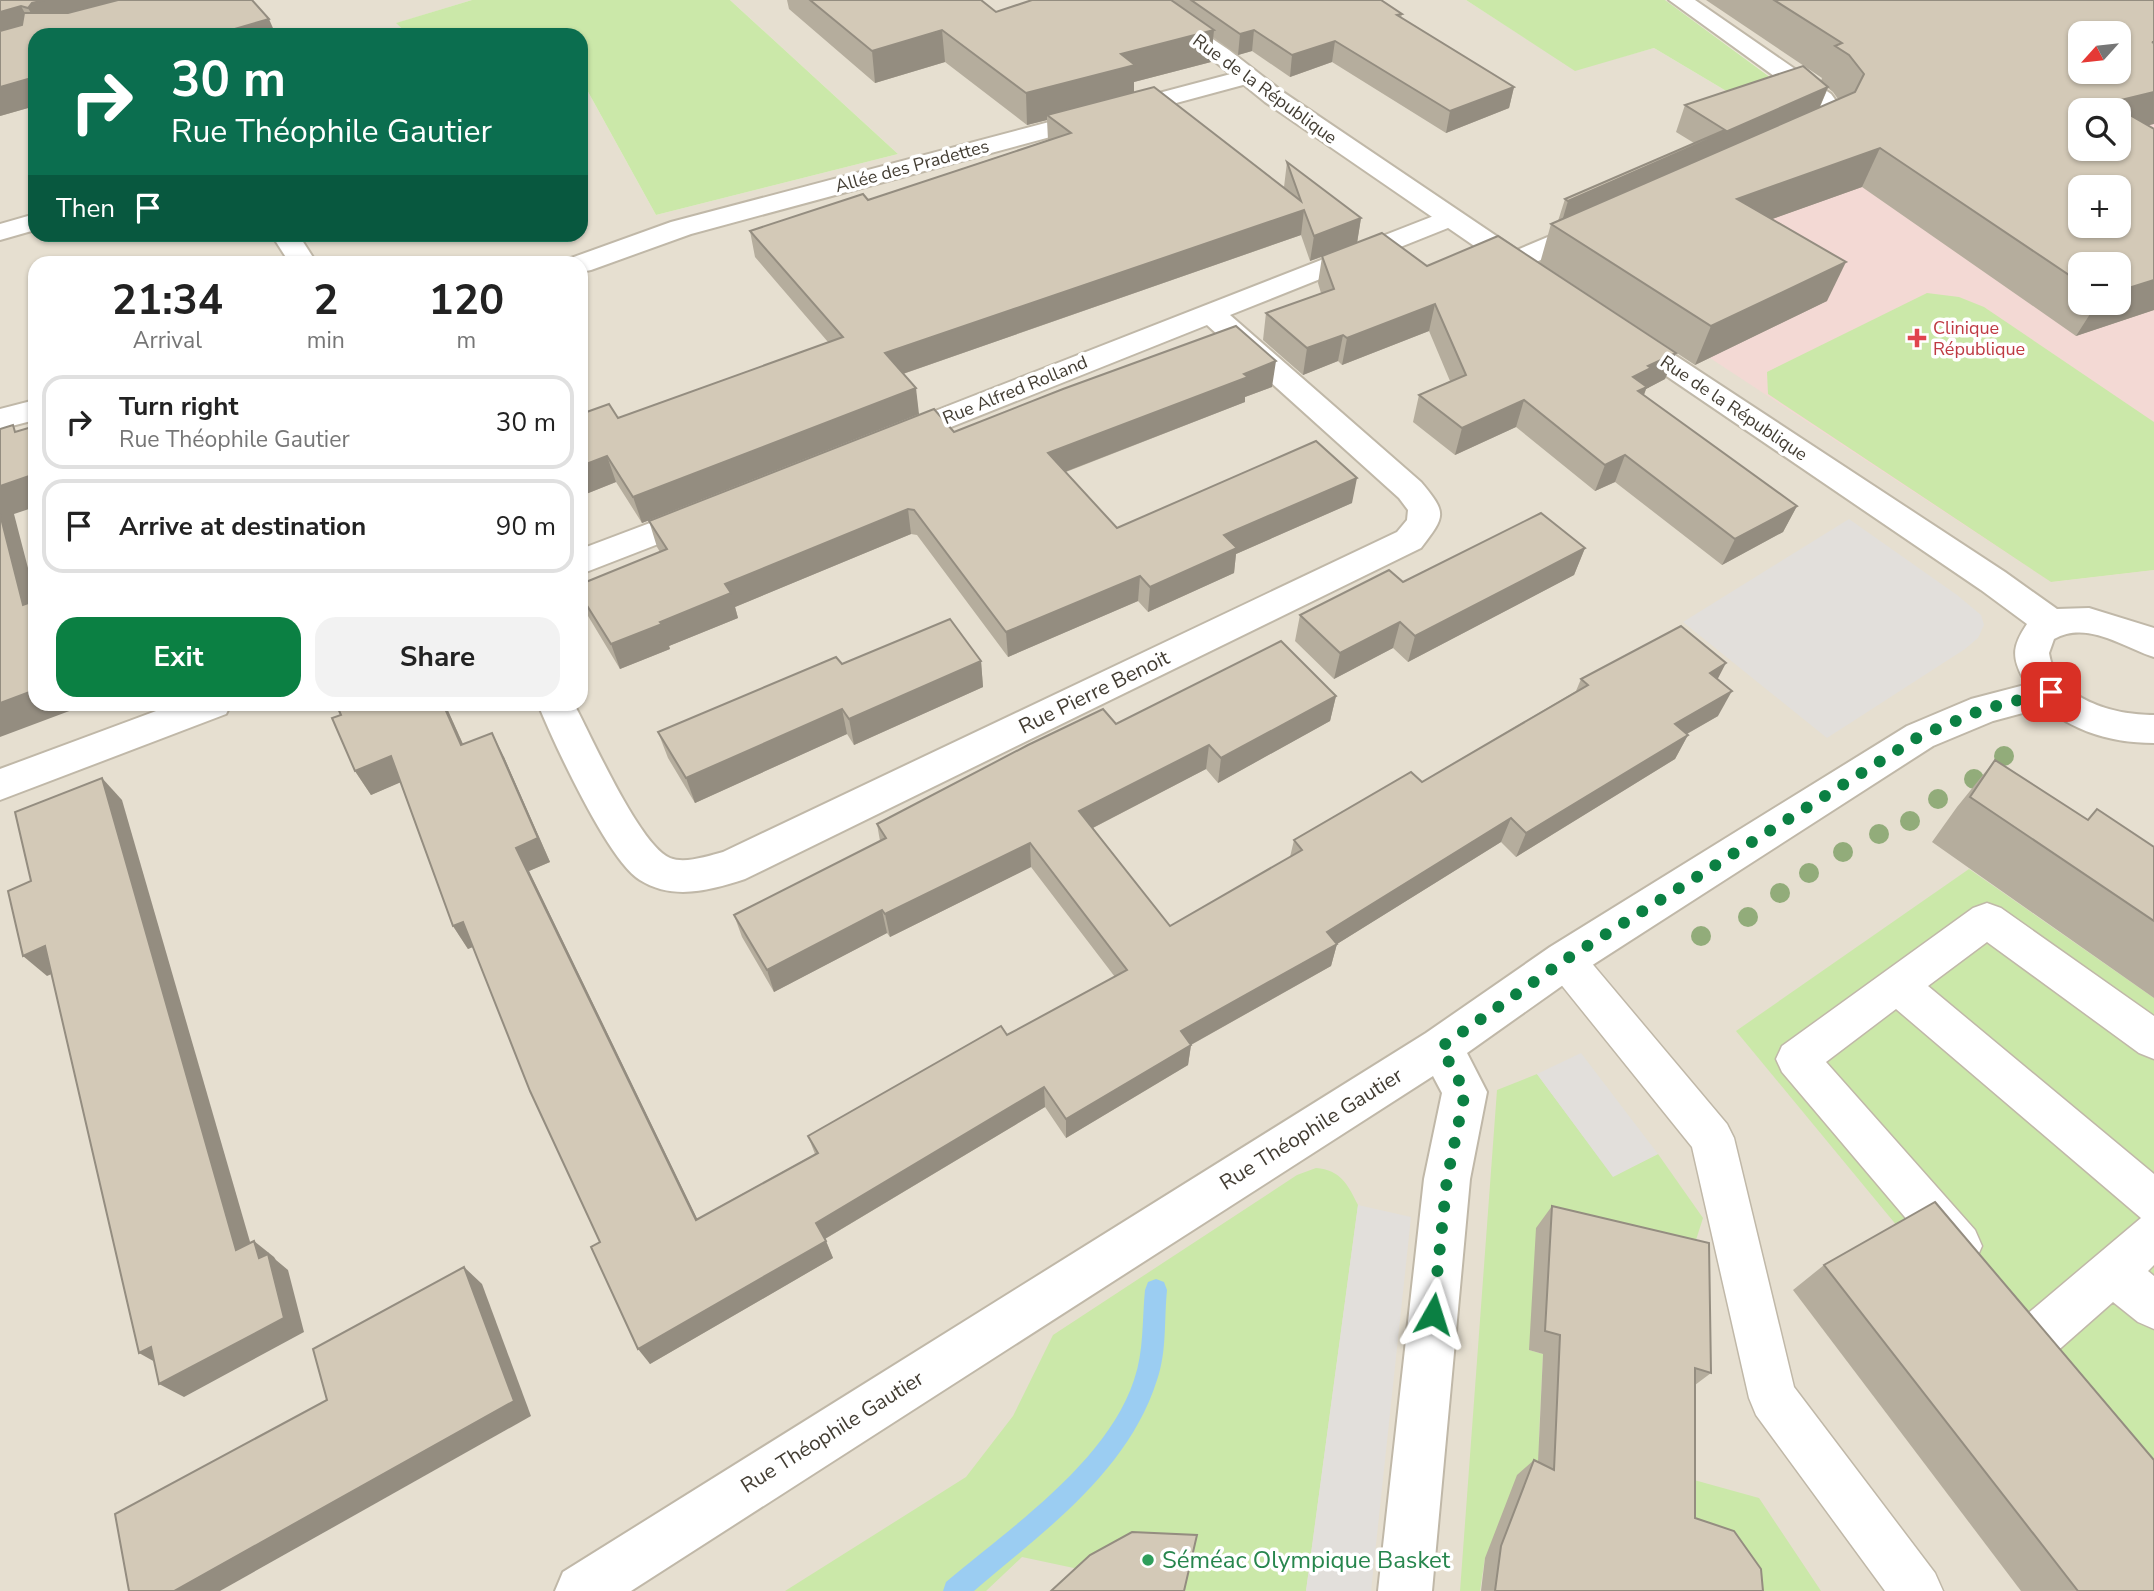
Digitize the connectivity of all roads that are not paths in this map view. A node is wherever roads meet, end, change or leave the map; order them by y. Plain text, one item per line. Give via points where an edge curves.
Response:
1 (1140, 0) edge
2 (1680, 0) edge
3 (1246, 77) junction
4 (1775, 146) edge
5 (1449, 218) junction
6 (1609, 219) edge
7 (28, 224) edge
8 (0, 233) edge
9 (588, 261) edge
10 (1515, 261) junction
11 (1548, 284) edge
12 (1211, 313) junction
13 (1605, 322) edge
14 (28, 412) edge
15 (0, 419) edge
16 (864, 450) edge
17 (735, 501) edge
18 (588, 559) edge
19 (2052, 624) junction
20 (2154, 644) edge
21 (2051, 692) junction
22 (195, 711) edge
23 (560, 711) edge
24 (2154, 729) edge
25 (0, 785) edge
26 (1565, 960) junction
27 (1898, 986) junction
28 (2154, 1040) edge
29 (1441, 1047) junction
30 (2154, 1202) edge
31 (2154, 1235) edge
32 (2113, 1272) junction
33 (2154, 1306) edge
34 (582, 1591) edge
35 (1405, 1591) edge
36 (1917, 1591) edge

1 - 3 street, Rue de la République
2 - 4 street via 1822,99 1833,113 1826,123
3 - 5 street, Rue de la République
3 - 9 street, Allée des Pradettes via 681,228
5 - 10 street, Rue de la République
5 - 12 street, Rue Alfred Rolland
6 - 10 street
7 - 8 street
10 - 11 street, Rue de la République
12 - 16 street, Rue Alfred Rolland
12 - 23 street, Rue Pierre Benoit via 1410,490 1424,508 1423,522 1409,540 731,867 688,877 653,868 630,846
13 - 19 street, Rue de la République
14 - 15 street
17 - 18 street
19 - 20 street via 2092,621
19 - 21 street via 2039,632 2032,644 2038,675
21 - 24 street via 2067,705 2108,724
21 - 26 street, Rue Théophile Gautier via 1984,709 1920,736
22 - 25 street
26 - 29 street, Rue Théophile Gautier
26 - 36 lane via 1712,1138 1773,1398
27 - 28 lane via 1987,920
27 - 30 lane
27 - 32 lane via 1797,1059 2024,1322
29 - 34 street, Rue Théophile Gautier
29 - 35 street via 1465,1092 1447,1179
31 - 32 lane
32 - 33 lane

